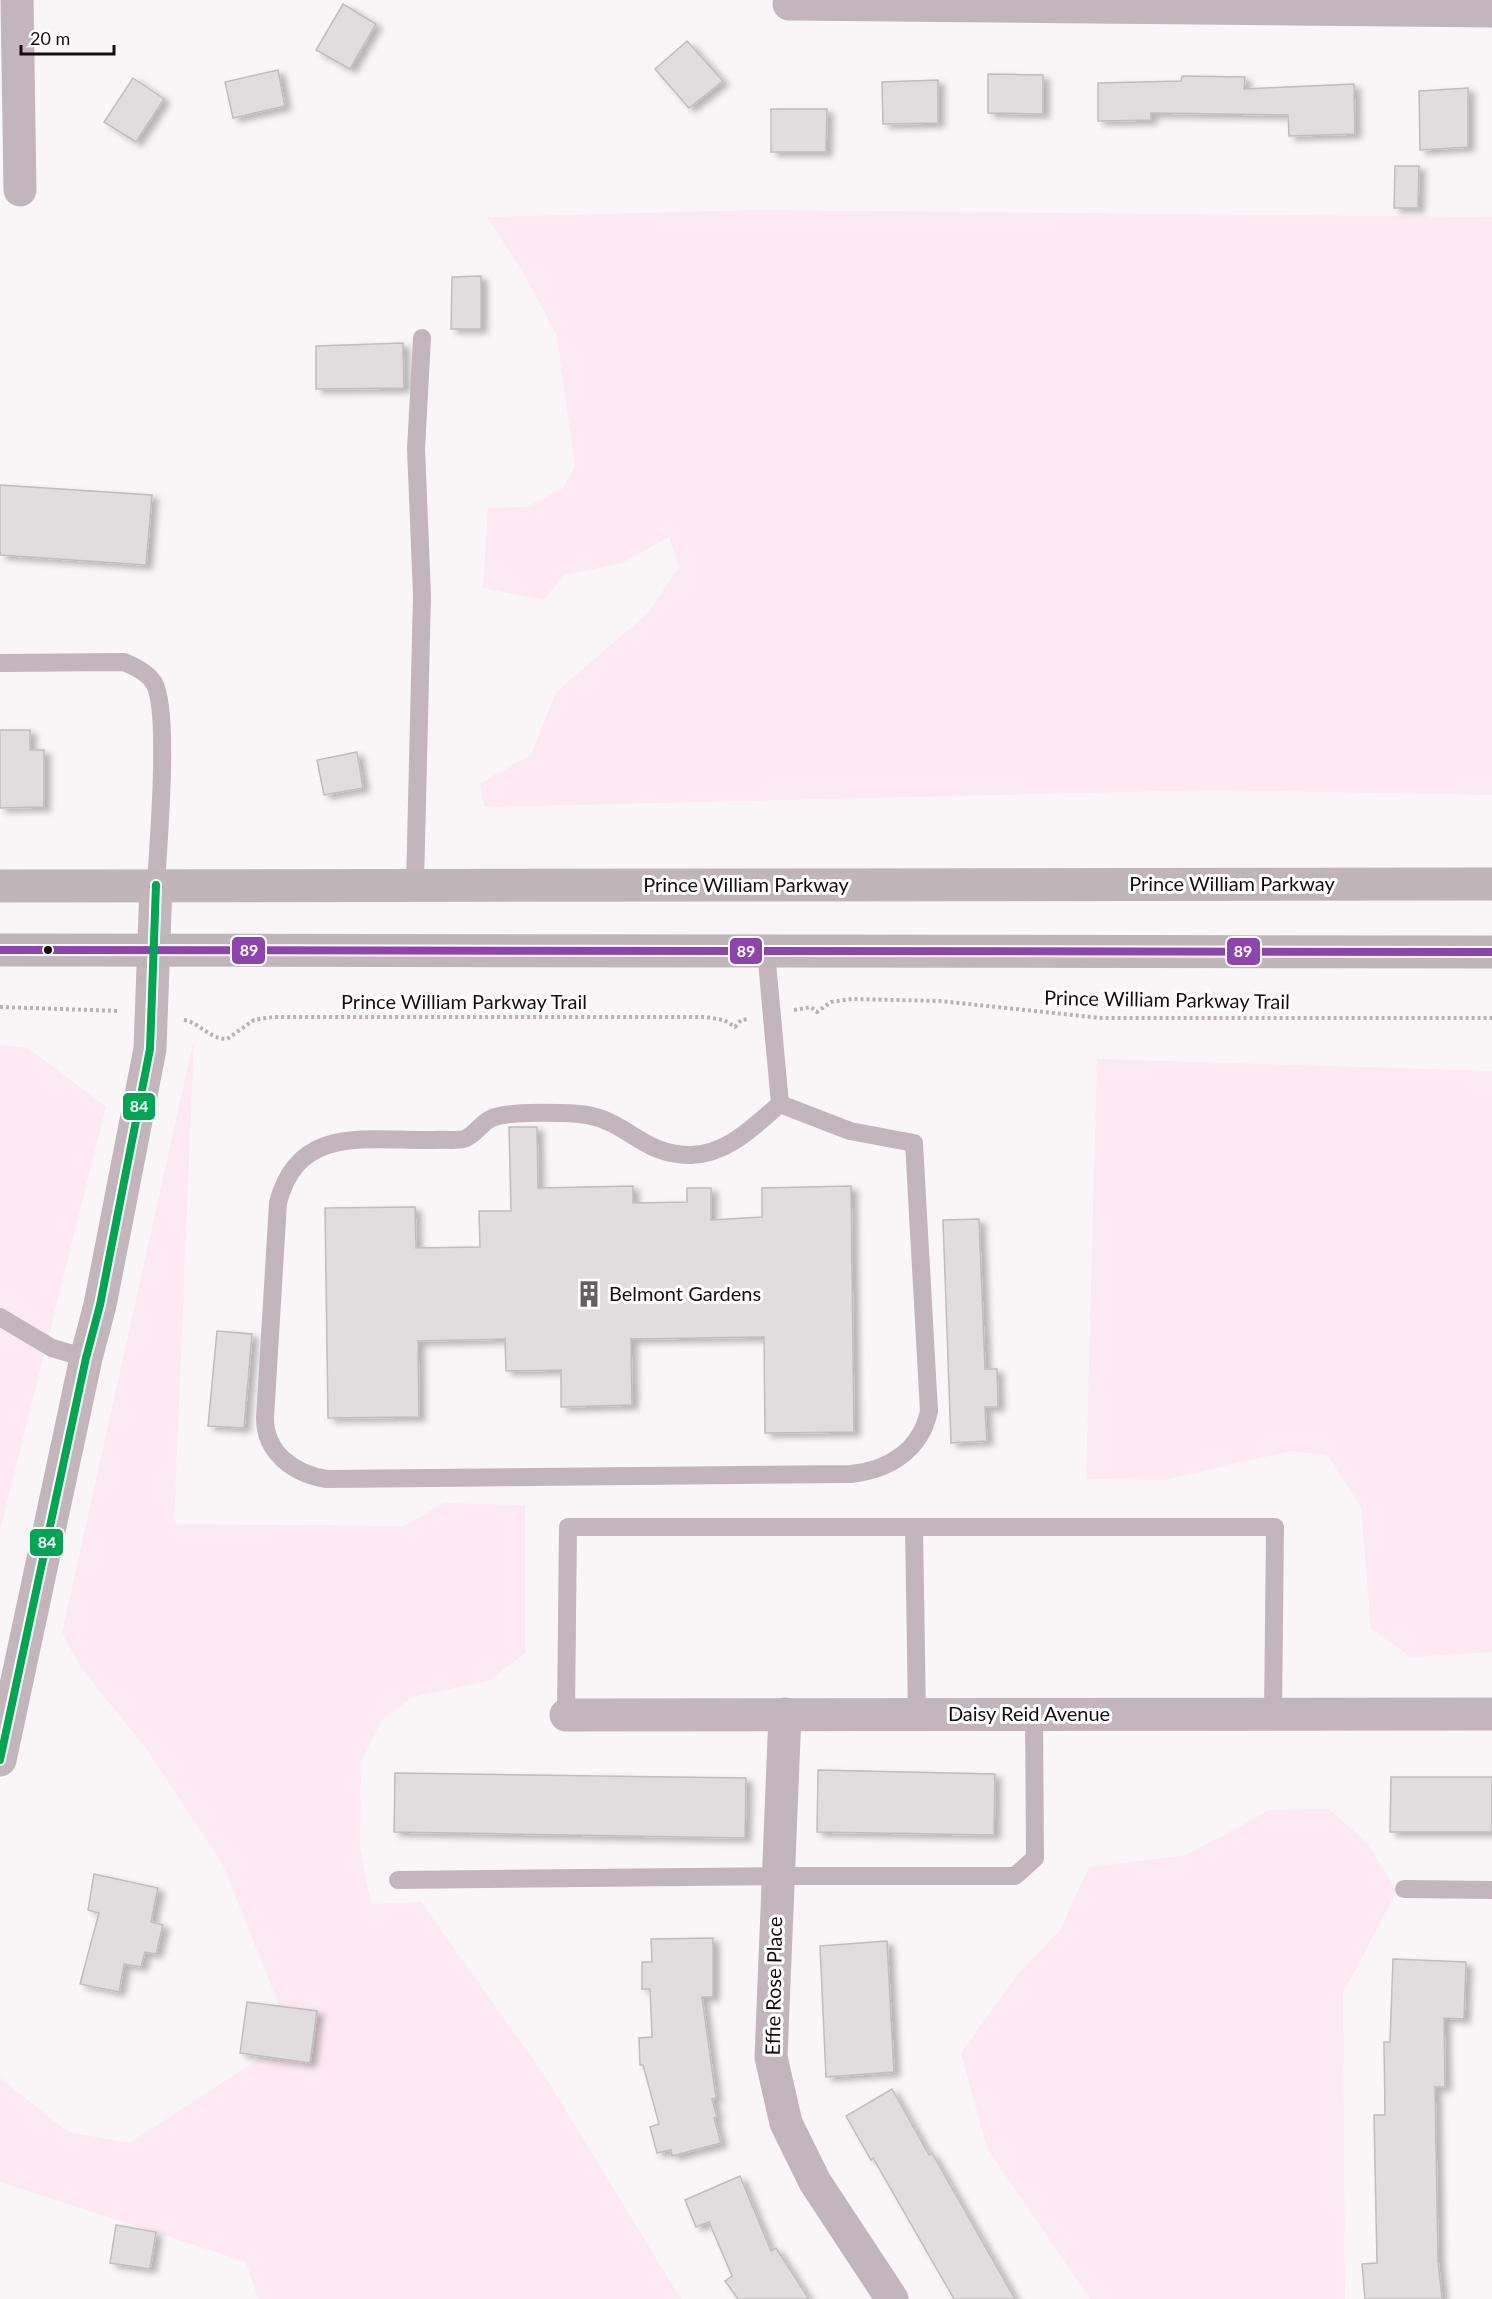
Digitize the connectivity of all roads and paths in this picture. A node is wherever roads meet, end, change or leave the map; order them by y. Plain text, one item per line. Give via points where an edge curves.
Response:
1 (17, 0) edge
2 (789, 4) dead end
3 (1433, 5) edge
4 (1492, 11) edge
5 (20, 190) dead end
6 (422, 338) dead end
7 (0, 663) edge
8 (1492, 884) edge
9 (156, 885) junction
10 (415, 885) junction
11 (0, 886) edge
12 (0, 950) edge
13 (154, 950) junction
14 (766, 951) junction
15 (1492, 952) edge
16 (0, 1007) edge
17 (811, 1007) dead end
18 (116, 1011) dead end
19 (1492, 1018) edge
20 (741, 1020) dead end
21 (194, 1022) dead end
22 (780, 1104) junction
23 (0, 1317) edge
24 (86, 1358) junction
25 (915, 1527) junction
26 (785, 1714) junction
27 (1034, 1714) junction
28 (1273, 1714) junction
29 (1492, 1714) edge
30 (566, 1715) joint
31 (917, 1715) junction
32 (0, 1760) edge
33 (777, 1875) junction
34 (398, 1880) dead end
35 (1404, 1889) dead end
36 (1492, 1890) edge
37 (892, 2299) edge

1 - 5 street
2 - 3 street
3 - 4 street
6 - 10 lane via 416,449 422,595
7 - 9 lane via 124,662 141,669 154,683 161,736
8 - 10 highway, Prince William Parkway
9 - 10 highway, Prince William Parkway
9 - 11 highway, Prince William Parkway
9 - 13 street
12 - 13 highway
13 - 14 highway
13 - 24 street via 150,1049
14 - 15 highway
14 - 22 lane
16 - 18 path
17 - 19 path, Prince William Parkway Trail via 816,1012 831,1002 852,999 940,1001 1101,1018
20 - 21 path, Prince William Parkway Trail via 735,1027 724,1020 706,1017 273,1017 254,1020 227,1039 206,1033
22 - 22 lane via 735,1140 708,1153 693,1155 659,1151 609,1122 572,1113 499,1115 465,1139 321,1145 291,1171 278,1203 265,1418 274,1449 303,1473 327,1479 851,1474 879,1468 905,1454 926,1427 929,1412 914,1143 850,1131
23 - 24 lane via 52,1348
24 - 32 street
25 - 28 lane via 1275,1527
25 - 30 lane via 568,1527
25 - 31 lane
26 - 30 street, Daisy Reid Avenue
26 - 31 street, Daisy Reid Avenue
26 - 33 street, Effie Rose Place
27 - 28 street, Daisy Reid Avenue
27 - 31 street, Daisy Reid Avenue
27 - 33 lane via 1035,1858 1015,1876
28 - 29 street, Daisy Reid Avenue
33 - 34 lane
33 - 37 street, Effie Rose Place via 771,2057 786,2123 814,2181
35 - 36 lane

